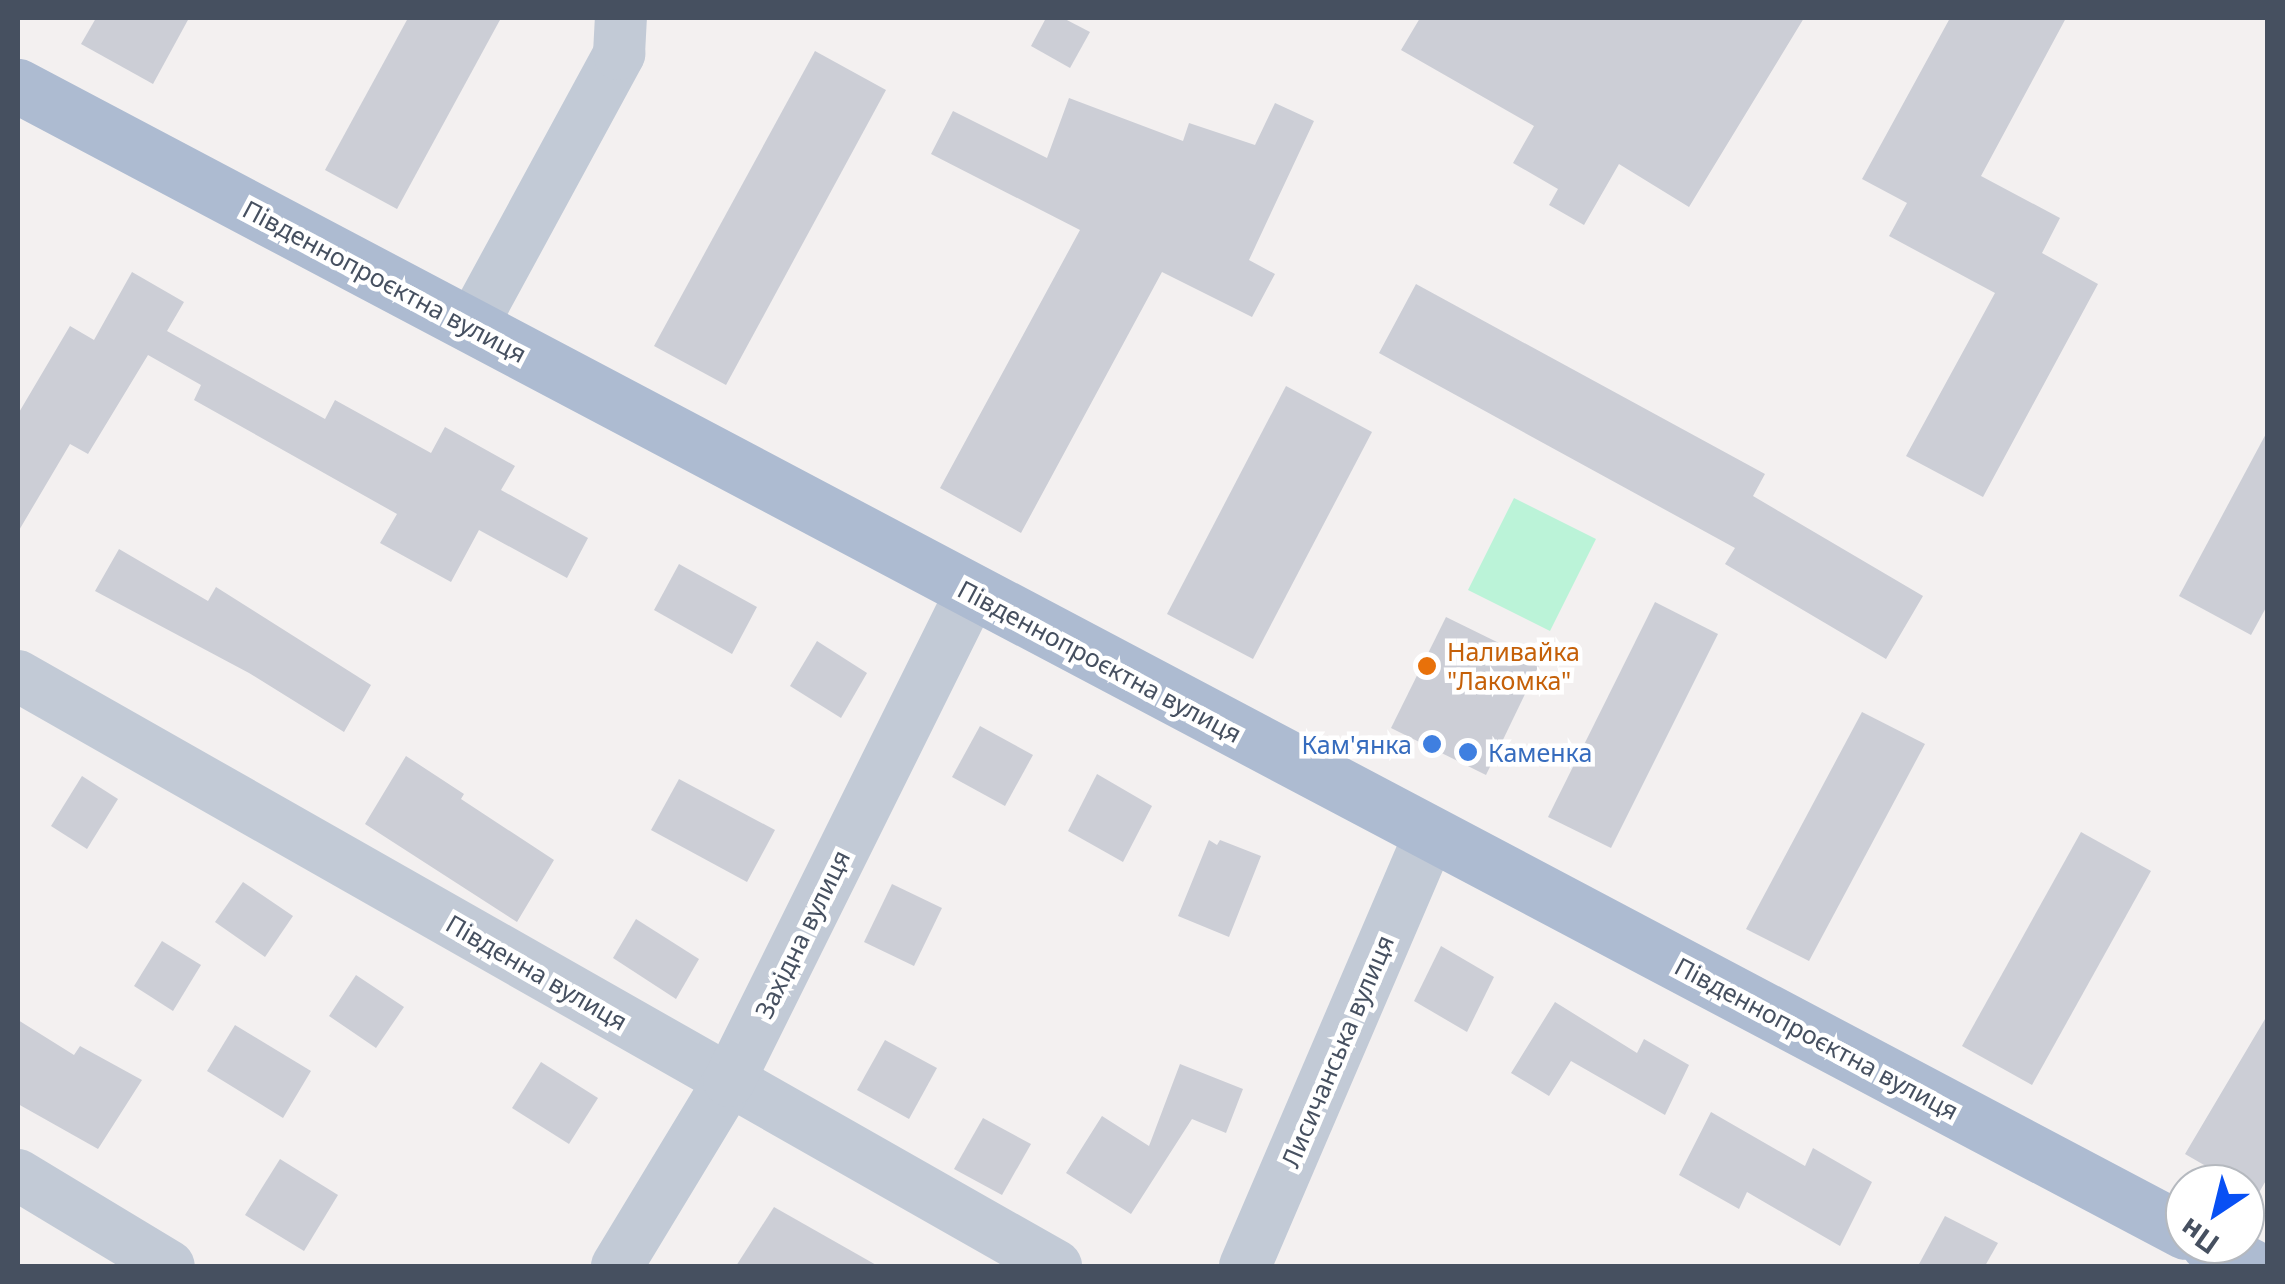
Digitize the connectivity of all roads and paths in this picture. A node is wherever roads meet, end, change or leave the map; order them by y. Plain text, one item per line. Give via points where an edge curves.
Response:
1 (620, 18) edge
2 (18, 86) edge
3 (471, 328) junction
4 (971, 593) junction
5 (18, 676) edge
6 (1430, 835) junction
7 (730, 1081) junction
8 (18, 1175) edge
9 (2165, 1221) edge
10 (169, 1266) edge
11 (617, 1266) edge
12 (1056, 1266) edge
13 (1244, 1266) edge

1 - 3 street via 619,54
2 - 3 main road, Південнопроєктна вулиця
3 - 4 main road, Південнопроєктна вулиця
4 - 6 main road, Південнопроєктна вулиця
4 - 7 street, Західна вулиця
5 - 7 street, Південна вулиця
6 - 9 main road, Південнопроєктна вулиця
6 - 13 street, Лисичанська вулиця
7 - 11 street, Західна вулиця
7 - 12 street, Південна вулиця
8 - 10 street

